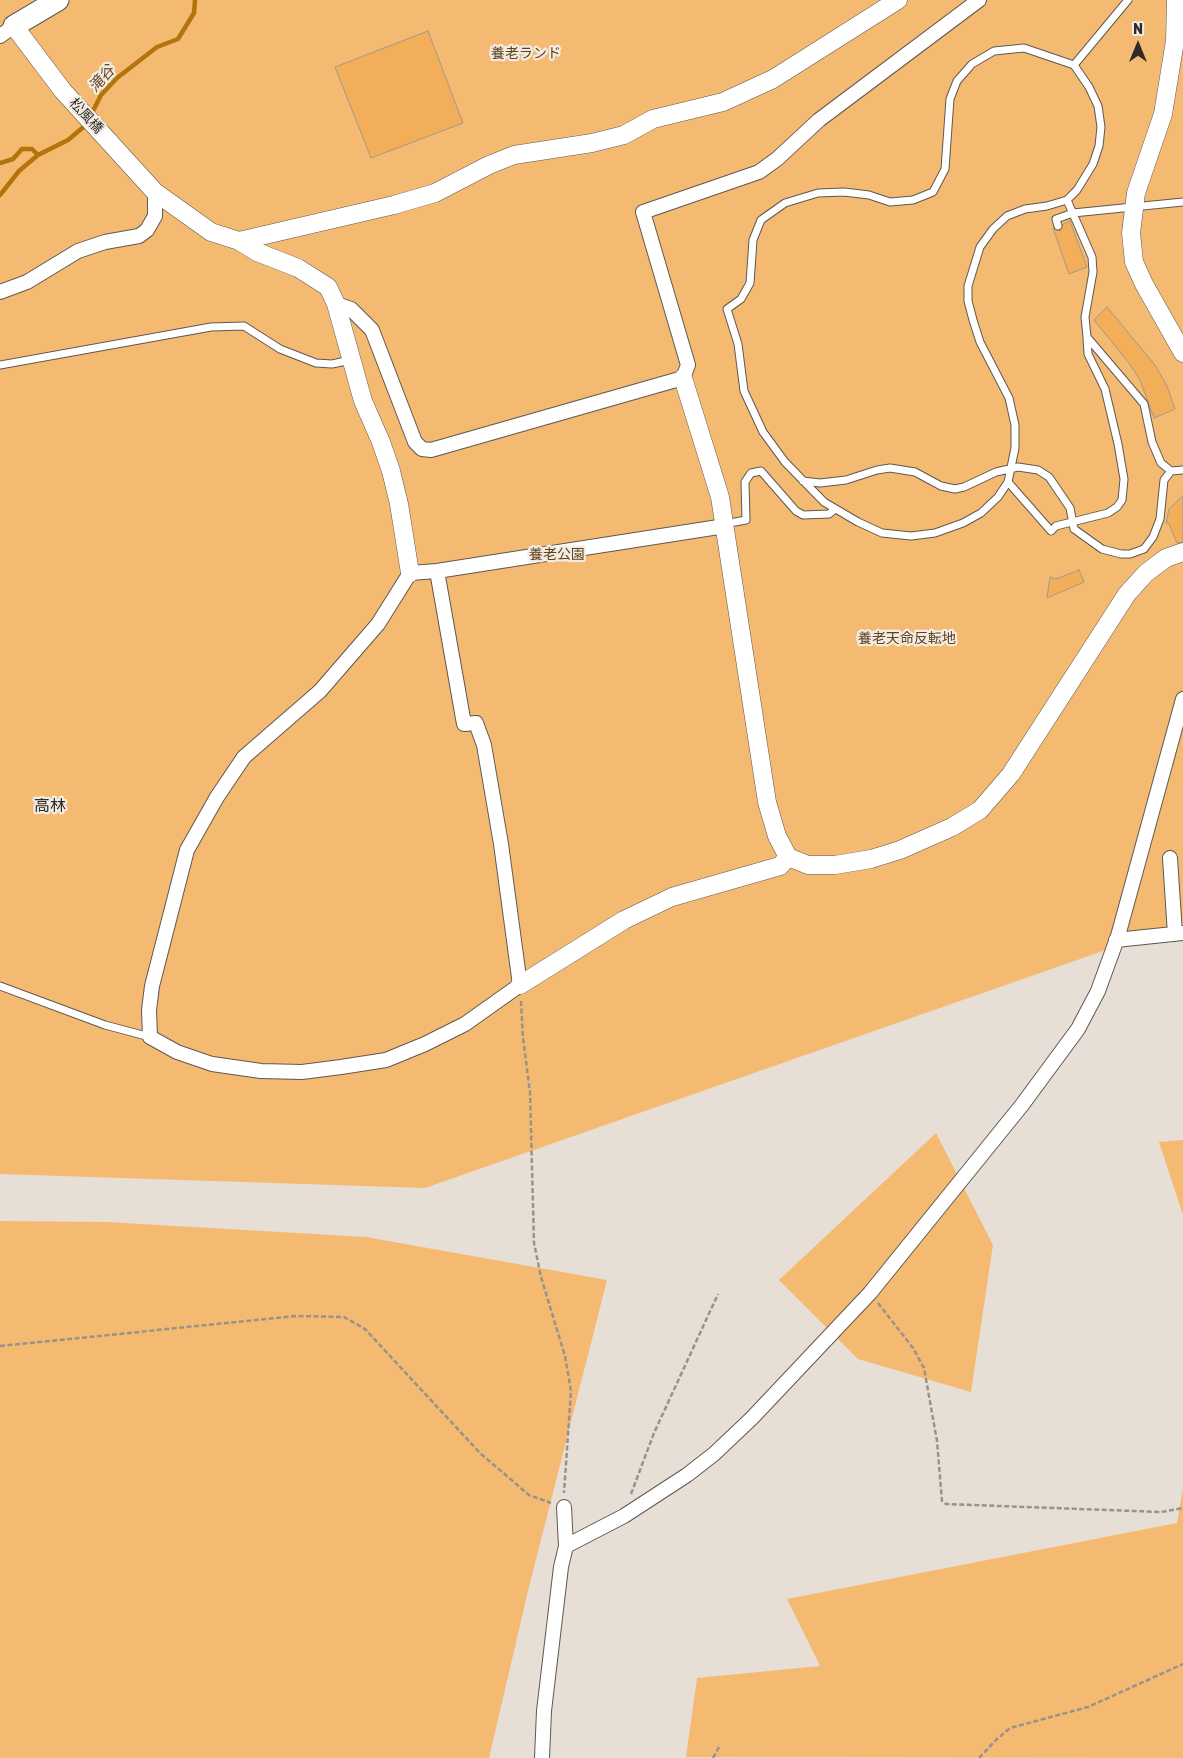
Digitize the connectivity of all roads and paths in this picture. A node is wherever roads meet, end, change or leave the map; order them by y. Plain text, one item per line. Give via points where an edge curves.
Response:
1 (58, 0) edge
2 (898, 0) edge
3 (979, 0) edge
4 (1128, 0) edge
5 (1176, 0) edge
6 (7, 31) edge
7 (1074, 65) junction
8 (155, 192) junction
9 (1067, 200) junction
10 (1183, 202) edge
11 (1133, 208) junction
12 (1073, 212) junction
13 (1071, 225) dead end
14 (1058, 226) dead end
15 (1083, 235) junction
16 (239, 241) junction
17 (0, 292) edge
18 (336, 304) junction
19 (1087, 337) junction
20 (1183, 353) edge
21 (351, 360) junction
22 (0, 365) edge
23 (683, 378) junction
24 (1009, 469) junction
25 (1183, 470) edge
26 (1171, 471) junction
27 (803, 481) junction
28 (1008, 482) junction
29 (835, 509) junction
30 (1073, 521) junction
31 (730, 524) junction
32 (1183, 552) edge
33 (437, 571) junction
34 (410, 573) junction
35 (1182, 707) edge
36 (788, 857) junction
37 (1170, 858) dead end
38 (1179, 934) edge
39 (1116, 940) junction
40 (520, 985) junction
41 (0, 986) edge
42 (150, 1037) junction
43 (718, 1294) dead end
44 (870, 1294) junction
45 (0, 1346) edge
46 (564, 1507) junction
47 (1183, 1508) edge
48 (624, 1516) junction
49 (566, 1546) junction
50 (1183, 1664) edge
51 (719, 1746) dead end
52 (542, 1758) edge
53 (714, 1758) edge
54 (979, 1758) edge

1 - 6 main road
2 - 16 street via 773,79 723,102 653,119 624,135 514,155 435,193 394,205
3 - 23 street via 819,120 759,172 643,212 688,365
4 - 7 lane
5 - 11 street via 1175,41 1163,114
6 - 8 street, 松風橋
7 - 9 lane via 1098,106 1101,127 1093,164
7 - 27 lane via 1024,48 994,51 972,64 957,81 950,99 945,169 933,192 913,200 890,202 869,195 818,193 785,202 761,220 752,240 750,283 741,299 727,309 738,344 744,391 763,432
8 - 16 street, 松風橋 via 211,232
8 - 17 street via 154,216 139,236 78,251 27,282
9 - 12 lane
9 - 24 lane via 1007,216 980,248 968,286 968,301 980,342 1009,398 1015,425
10 - 11 lane
11 - 12 lane
11 - 20 street via 1134,262
12 - 14 lane via 1056,219
12 - 15 lane
13 - 15 lane via 1074,224 1078,236
15 - 19 lane via 1092,257 1093,272 1085,317
16 - 18 street, 松風橋 via 257,252 298,268 328,287
18 - 21 street, 松風橋
18 - 23 street via 351,309 372,330 415,442 422,449 431,450
19 - 26 lane via 1144,404 1152,442 1161,463
19 - 30 lane via 1088,354 1110,409 1124,479 1118,507 1108,513
21 - 22 lane via 316,363 280,349 244,326 211,327
21 - 34 street, 松風橋 via 363,402 391,471
23 - 31 street
24 - 27 lane via 955,488 941,486 915,472 890,468 846,480
24 - 28 lane
24 - 30 lane via 1038,470 1049,477 1070,508
25 - 26 lane
26 - 30 lane via 1164,480 1160,518 1144,549 1130,554 1102,549 1074,529
27 - 29 lane
28 - 29 lane via 981,513 935,533 911,536 882,533
28 - 30 lane via 1050,531
29 - 31 lane via 829,514 803,515 760,471 751,473 745,482 746,520
31 - 33 street
31 - 36 street via 767,802 777,836
32 - 36 street via 1166,558 1146,573 1127,594 1011,774 980,810 952,827 871,860 808,865
33 - 34 street
33 - 40 street via 464,724 476,723 484,745
34 - 42 street via 378,624 320,691 244,757 187,850 152,986
35 - 39 street
36 - 40 street via 780,866 672,897 624,920
37 - 38 street
38 - 39 street
39 - 44 street via 1098,991 1078,1029 1022,1105
40 - 42 street via 465,1024 426,1044 386,1060 341,1067 302,1072 261,1071 212,1064 177,1052
40 - 46 path via 530,1092 534,1243 565,1356 571,1391
41 - 42 lane via 105,1025
43 - 48 path via 654,1433
44 - 47 path via 913,1348 924,1368 937,1441 942,1501 946,1504 1161,1512
44 - 48 street via 714,1454 687,1476
45 - 46 path via 296,1316 344,1318 365,1329 480,1453 530,1495
46 - 49 street
48 - 49 street
49 - 52 street via 545,1702
50 - 54 path via 1088,1707 1010,1728
51 - 53 path

